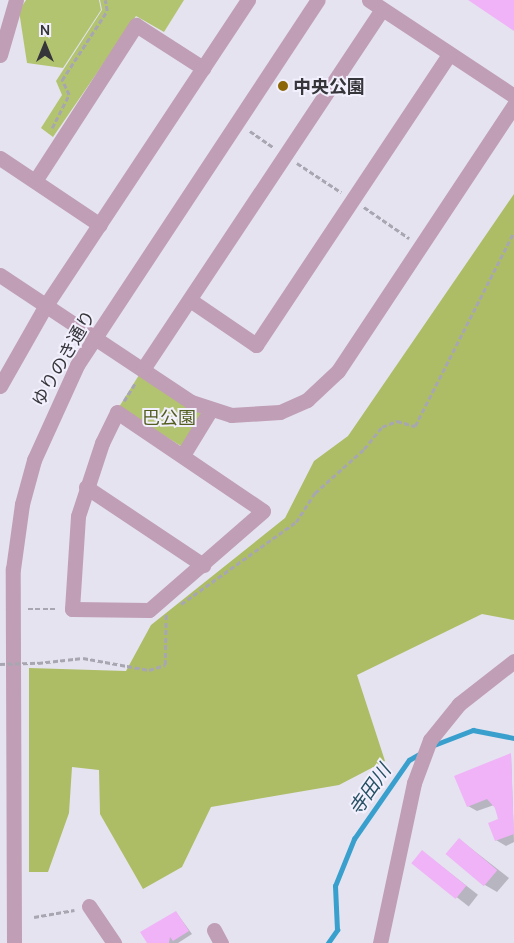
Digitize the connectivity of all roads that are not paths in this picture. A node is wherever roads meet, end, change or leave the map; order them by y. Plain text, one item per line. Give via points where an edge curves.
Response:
1 (248, 0) edge
2 (318, 0) edge
3 (369, 0) edge
4 (14, 1) edge
5 (382, 9) junction
6 (449, 54) junction
7 (0, 56) edge
8 (203, 68) junction
9 (514, 96) edge
10 (514, 105) edge
11 (0, 158) edge
12 (35, 181) junction
13 (100, 225) junction
14 (0, 275) edge
15 (190, 300) junction
16 (46, 305) junction
17 (95, 338) junction
18 (143, 370) junction
19 (0, 386) edge
20 (210, 411) junction
21 (183, 454) junction
22 (86, 487) junction
23 (203, 566) junction
24 (6, 587) edge
25 (514, 661) edge
26 (6, 730) edge
27 (6, 780) edge
28 (89, 906) road end
29 (112, 940) edge
30 (14, 943) edge
31 (380, 943) edge

1 - 8 street
2 - 17 street, ゆりのき通り
3 - 5 street
4 - 7 street
5 - 6 street
5 - 15 street
6 - 9 street
6 - 15 street via 256,345
8 - 12 street via 136,25
8 - 13 street
10 - 20 street via 338,372 316,393 269,415
11 - 12 street
12 - 13 street
13 - 16 street
14 - 16 street
15 - 18 street
16 - 17 street
16 - 19 street
17 - 18 street
17 - 24 street, ゆりのき通り via 59,398 34,460
18 - 20 street
20 - 21 street
21 - 22 street via 117,412
21 - 23 street via 264,511
22 - 23 street
22 - 23 street via 74,548 72,609 149,610
24 - 26 street, ゆりのき通り
25 - 31 street via 459,704 430,740 421,762
26 - 27 street, ゆりのき通り
27 - 30 street, ゆりのき通り
28 - 29 street

